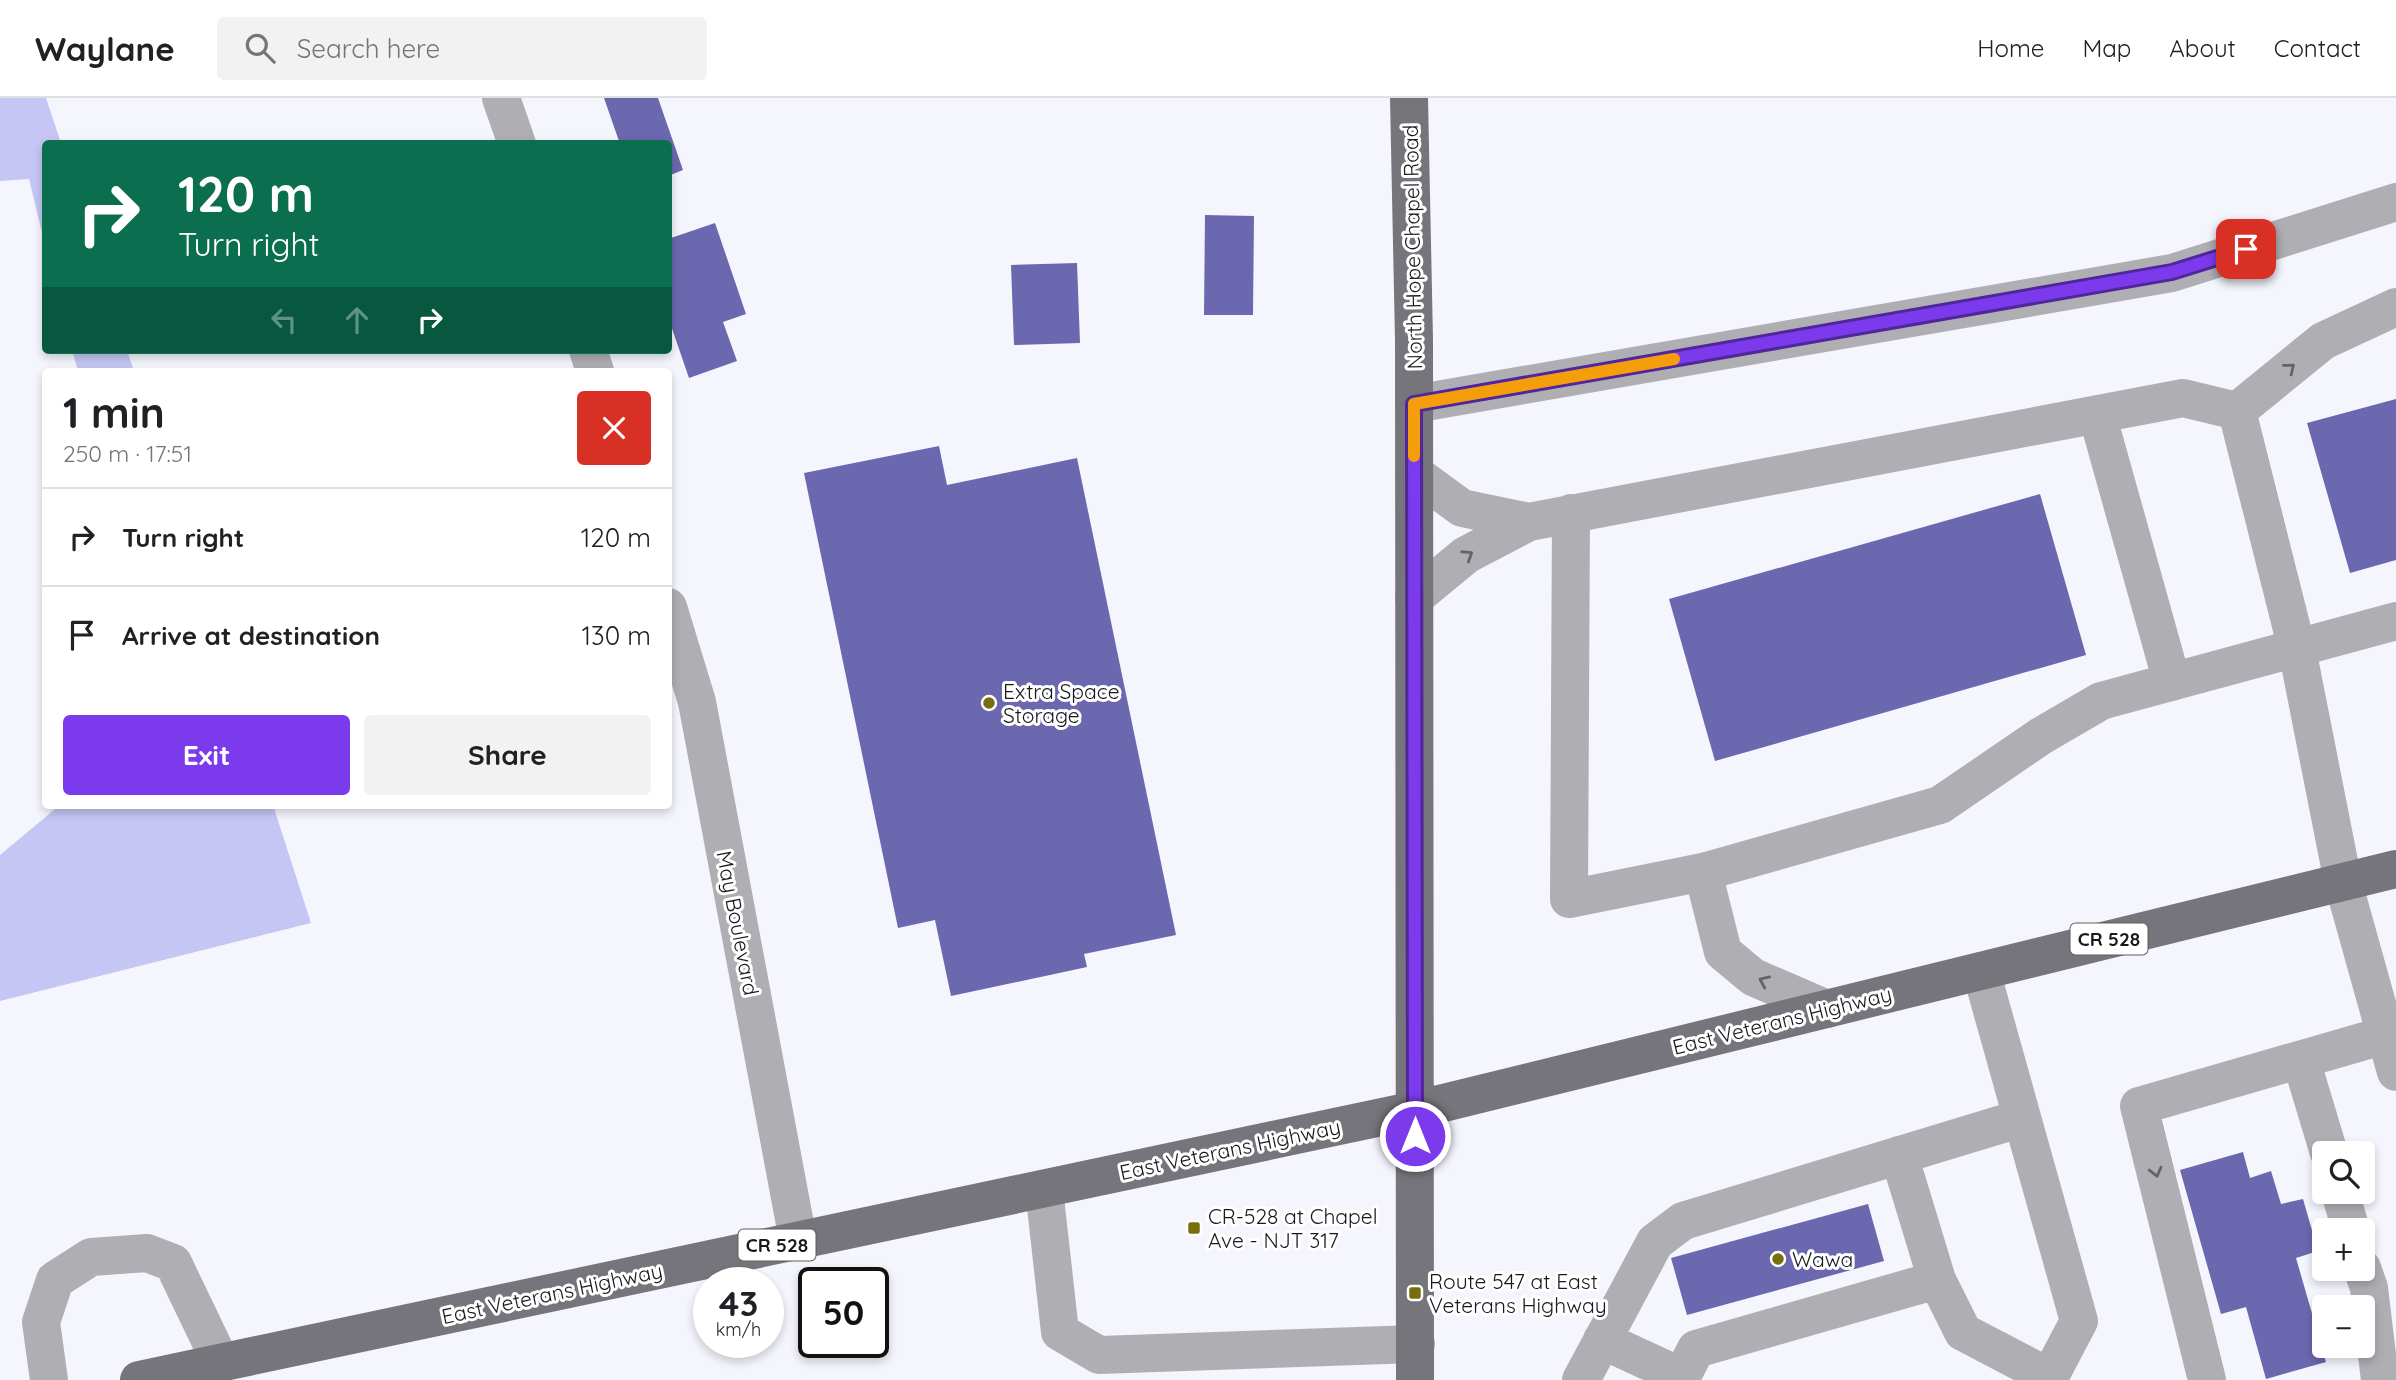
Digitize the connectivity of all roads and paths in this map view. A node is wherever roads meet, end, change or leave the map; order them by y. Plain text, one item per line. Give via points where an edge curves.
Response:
1 (501, 98) edge
2 (1409, 98) edge
3 (516, 140) edge
4 (2396, 202) edge
5 (2396, 307) edge
6 (1414, 404) junction
7 (2237, 411) junction
8 (2097, 414) junction
9 (1414, 473) junction
10 (1571, 513) junction
11 (1529, 522) junction
12 (1414, 598) junction
13 (672, 620) edge
14 (2396, 621) edge
15 (2297, 649) junction
16 (2172, 682) junction
17 (2396, 869) edge
18 (1703, 872) junction
19 (2343, 881) junction
20 (1980, 971) junction
21 (1827, 1009) junction
22 (2391, 1034) edge
23 (2301, 1060) junction
24 (2396, 1072) edge
25 (1415, 1110) junction
26 (2022, 1118) junction
27 (2325, 1141) edge
28 (1899, 1155) junction
29 (1044, 1189) junction
30 (798, 1240) junction
31 (1937, 1280) junction
32 (2367, 1281) edge
33 (1602, 1340) junction
34 (1415, 1362) edge
35 (1276, 1365) edge
36 (205, 1370) edge
37 (1681, 1379) edge
38 (2049, 1379) edge
39 (49, 1380) edge
40 (139, 1380) edge
41 (1581, 1380) edge
42 (2207, 1380) edge
43 (2379, 1380) edge

1 - 3 street
2 - 6 main road, North Hope Chapel Road
4 - 6 street via 2172,272
7 -> 5 street via 2323,341
6 - 9 main road, North Hope Chapel Road
7 - 8 street via 2183,398
7 - 15 street
8 - 10 street
8 - 16 street
9 - 11 street via 1462,508
9 - 12 main road, North Hope Chapel Road
10 - 11 street
10 - 18 street via 1569,898
12 -> 11 street via 1466,555
12 - 25 main road, North Hope Chapel Road
13 - 30 street, May Boulevard via 697,702
14 - 15 street
15 - 16 street
15 - 19 street
16 - 18 street via 2102,701 2041,736 1941,805
17 - 19 main road, East Veterans Highway / CR 528
21 -> 18 street via 1753,977 1723,952
19 - 20 main road, East Veterans Highway / CR 528
19 - 22 street
20 - 21 main road, East Veterans Highway / CR 528
20 - 26 street
21 - 25 main road, East Veterans Highway / CR 528
22 - 23 street
22 - 24 street
23 - 27 street
23 -> 42 street via 2139,1106
25 - 29 main road, East Veterans Highway / CR 528
25 - 34 main road, North Hope Chapel Road
26 - 28 street
26 - 38 street via 2080,1321
28 - 31 street
28 - 33 street via 1683,1221 1655,1242
29 - 30 main road, East Veterans Highway / CR 528
29 - 35 street via 1060,1332 1099,1355
30 - 36 main road, East Veterans Highway / CR 528
31 - 37 street via 1696,1349
31 - 38 street via 1963,1332
32 - 43 street
33 - 37 street
33 - 41 street
34 - 35 street
36 - 39 street via 173,1263 147,1253 91,1257 55,1280 41,1322
36 - 40 main road, East Veterans Highway / CR 528

